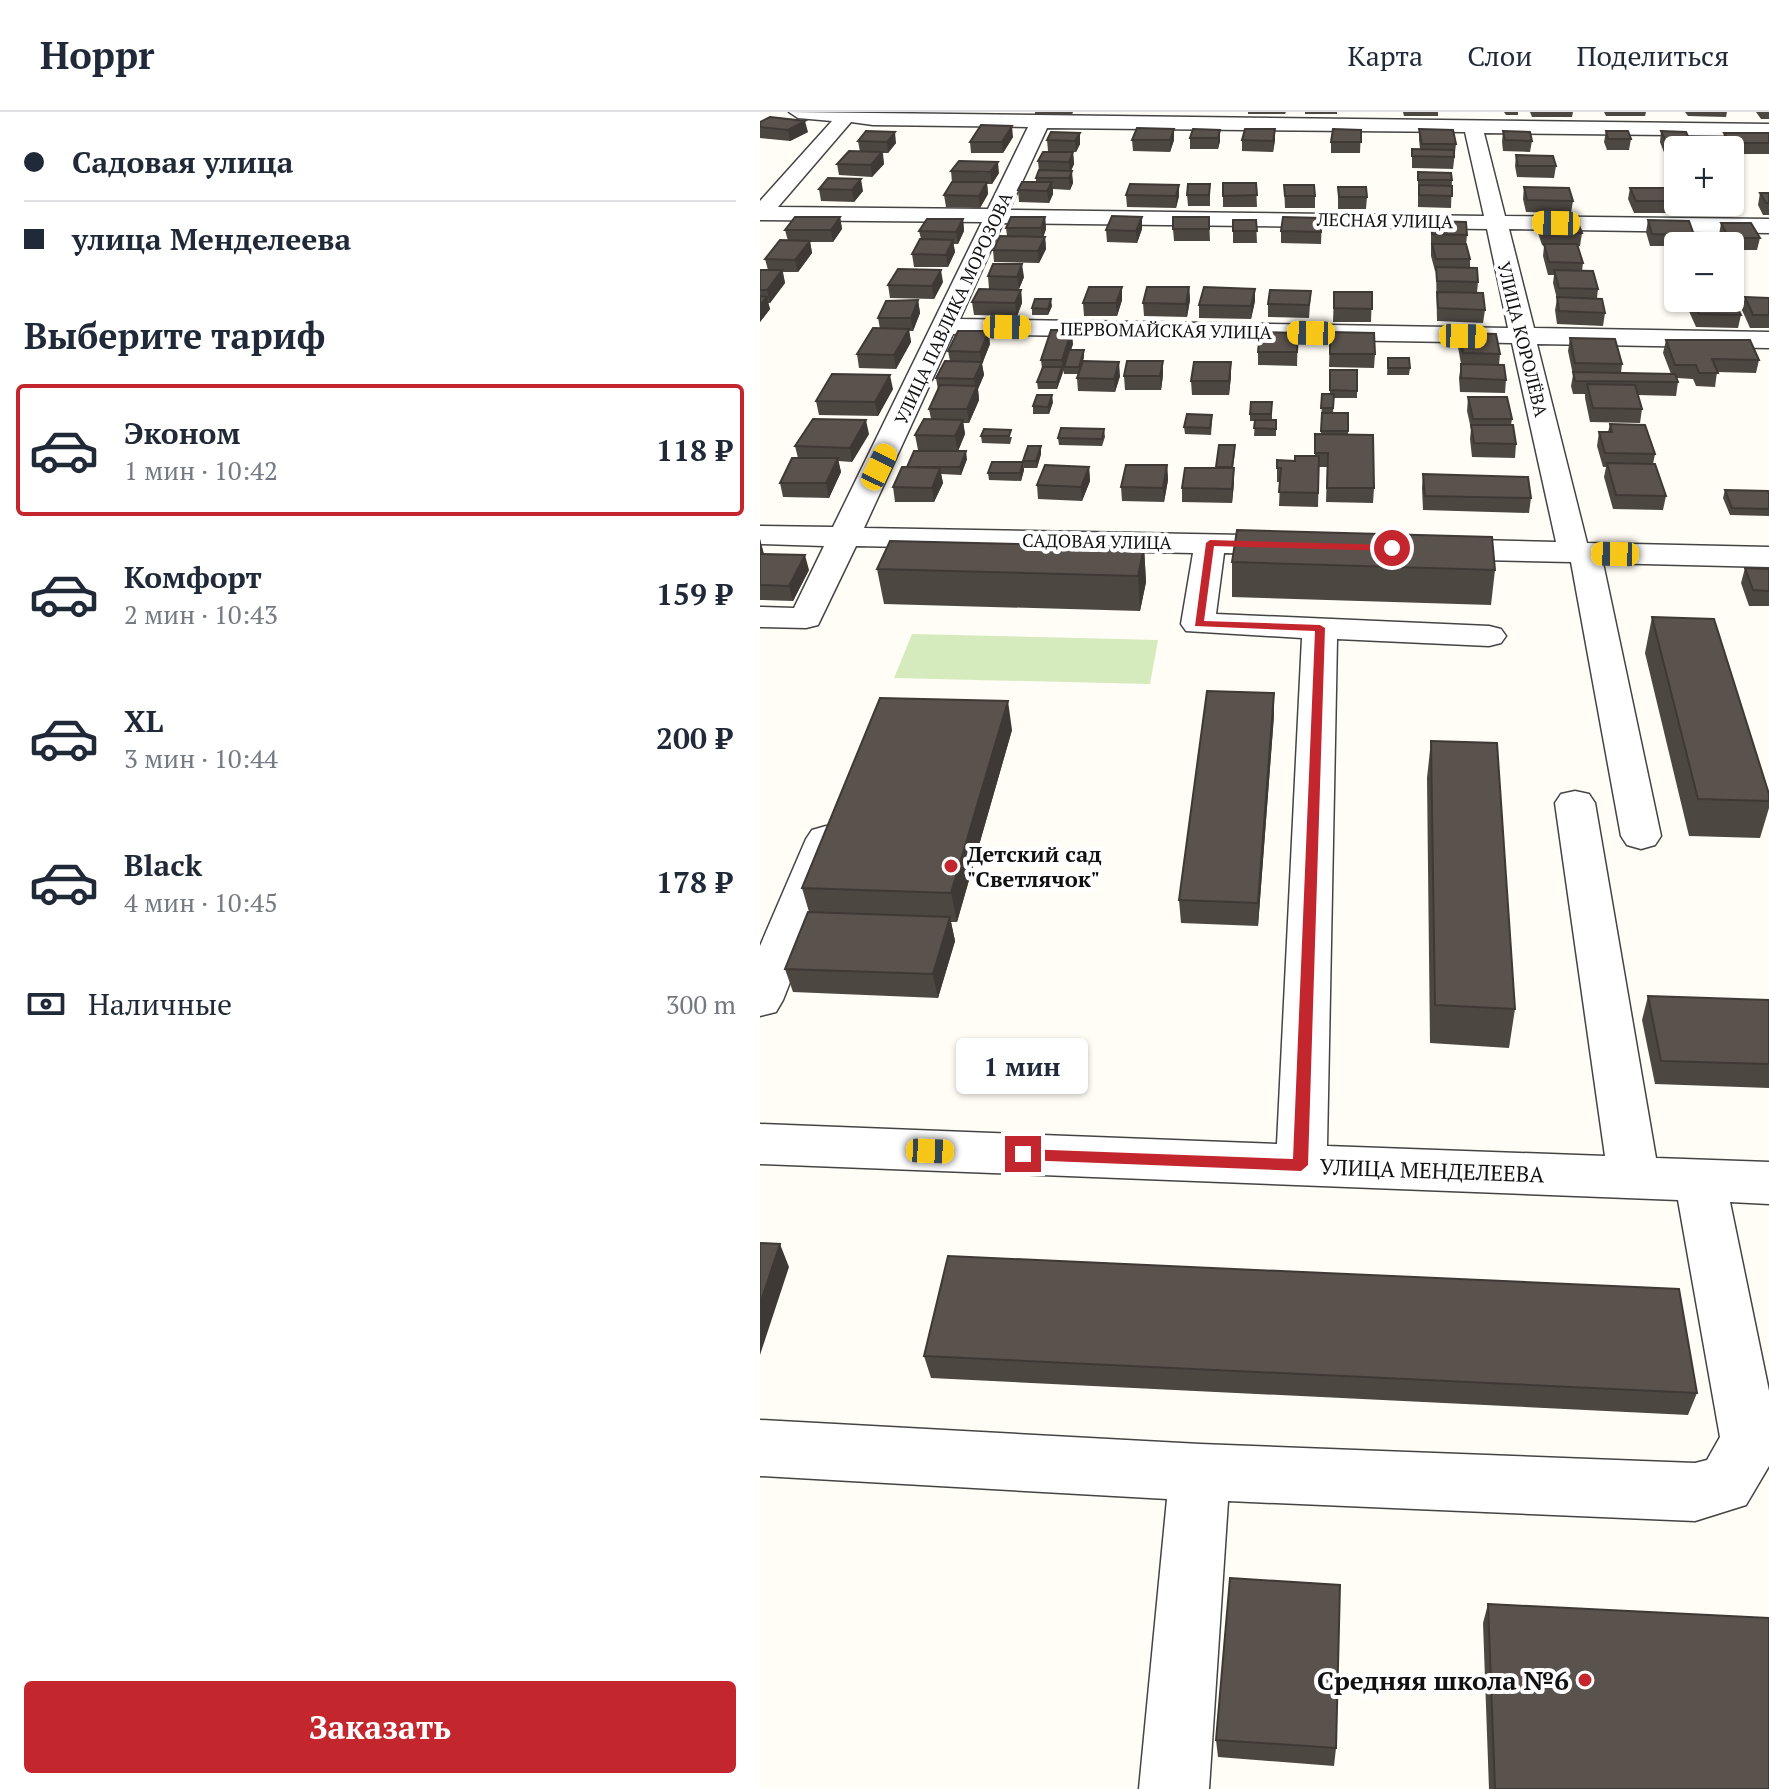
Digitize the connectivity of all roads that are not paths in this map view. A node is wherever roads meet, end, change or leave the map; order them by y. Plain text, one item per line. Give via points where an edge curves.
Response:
1 (798, 112) edge
2 (848, 114) edge
3 (1040, 122) junction
4 (1473, 125) junction
5 (1769, 130) edge
6 (760, 214) edge
7 (997, 215) junction
8 (1495, 223) junction
9 (1769, 226) edge
10 (947, 326) junction
11 (1523, 337) junction
12 (1769, 340) edge
13 (760, 535) edge
14 (845, 537) junction
15 (1210, 543) junction
16 (1321, 546) edge
17 (1400, 548) edge
18 (1579, 553) junction
19 (1769, 557) edge
20 (760, 617) edge
21 (1320, 628) junction
22 (1489, 636) dead end
23 (842, 799) edge
24 (1575, 803) dead end
25 (1641, 836) dead end
26 (760, 1000) edge
27 (760, 1144) edge
28 (1301, 1165) junction
29 (1634, 1178) junction
30 (1700, 1180) junction
31 (1769, 1183) edge
32 (760, 1448) edge
33 (1200, 1472) junction
34 (1174, 1789) edge

1 - 2 street
2 - 3 street
2 - 6 street
3 - 4 street
3 - 7 street, УЛИЦА ПАВЛИКА МОРОЗОВА
4 - 5 street
4 - 8 street, УЛИЦА КОРОЛЁВА
6 - 7 street, ЛЕСНАЯ УЛИЦА
7 - 8 street, ЛЕСНАЯ УЛИЦА
7 - 10 street, УЛИЦА ПАВЛИКА МОРОЗОВА
8 - 9 street, ЛЕСНАЯ УЛИЦА
8 - 11 street, УЛИЦА КОРОЛЁВА
10 - 11 street, ПЕРВОМАЙСКАЯ УЛИЦА
10 - 14 street, УЛИЦА ПАВЛИКА МОРОЗОВА
11 - 12 street, ПЕРВОМАЙСКАЯ УЛИЦА
11 - 18 street, УЛИЦА КОРОЛЁВА
13 - 14 street, САДОВАЯ УЛИЦА
14 - 15 street, САДОВАЯ УЛИЦА
14 - 20 street, УЛИЦА ПАВЛИКА МОРОЗОВА via 806,618
15 - 16 street, САДОВАЯ УЛИЦА
15 - 21 street via 1198,624
17 - 18 street
18 - 19 street
18 - 25 street, УЛИЦА КОРОЛЁВА
21 - 22 street
21 - 28 street
23 - 26 street
24 - 29 street
27 - 28 street, УЛИЦА МЕНДЕЛЕЕВА
28 - 29 street, УЛИЦА МЕНДЕЛЕЕВА
29 - 30 street, УЛИЦА МЕНДЕЛЕЕВА
30 - 31 street, УЛИЦА МЕНДЕЛЕЕВА
30 - 33 street via 1749,1437 1742,1460 1725,1485 1695,1492
32 - 33 street
33 - 34 street

